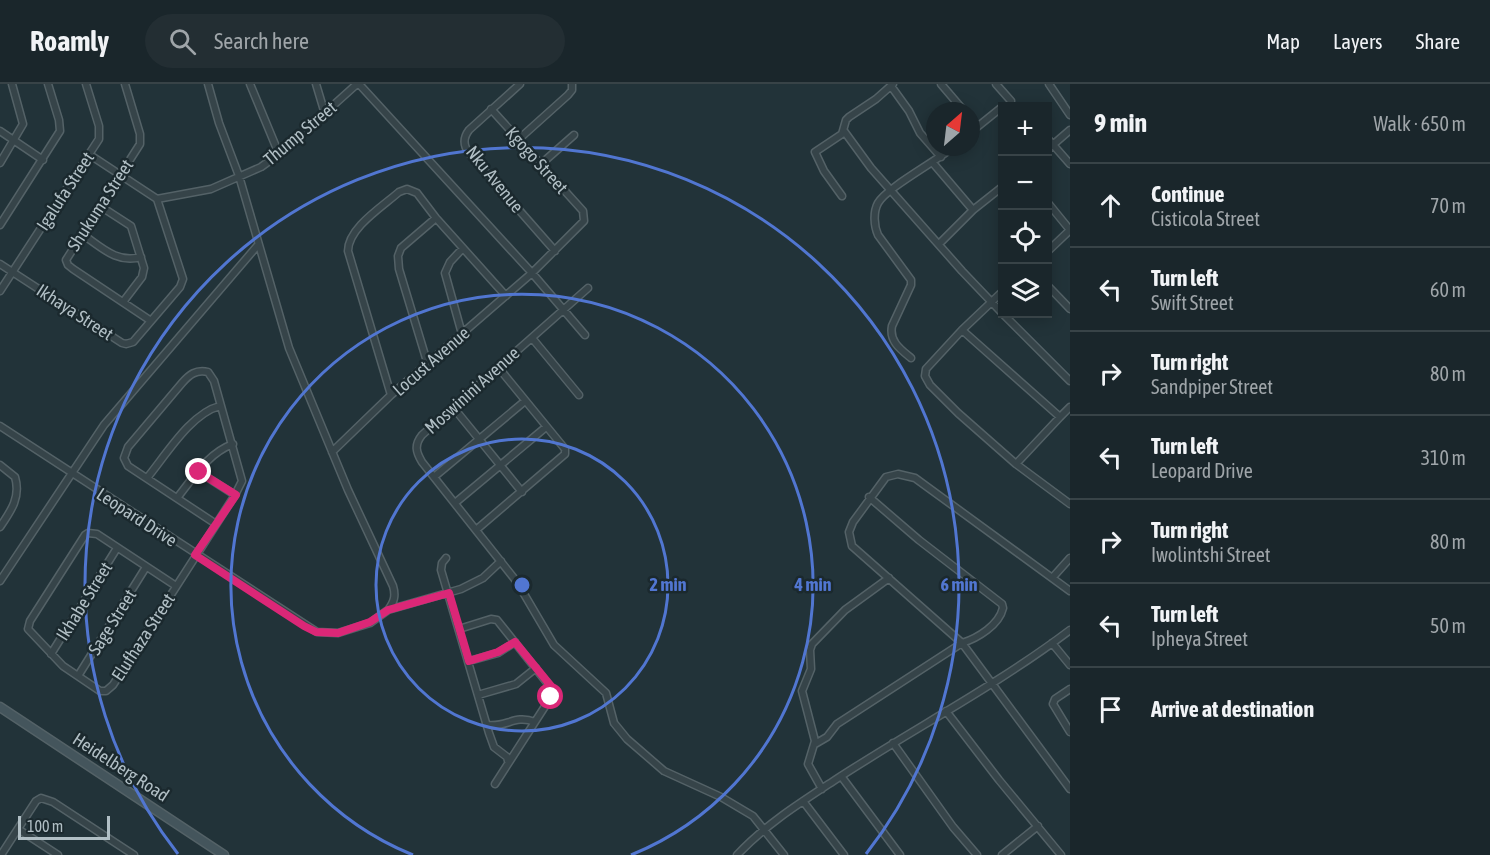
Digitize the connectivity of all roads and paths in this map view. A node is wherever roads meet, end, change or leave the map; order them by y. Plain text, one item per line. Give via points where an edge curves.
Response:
1 (12, 84) edge
2 (48, 84) edge
3 (86, 84) edge
4 (125, 84) edge
5 (208, 84) edge
6 (316, 84) edge
7 (358, 84) edge
8 (520, 84) edge
9 (572, 84) edge
10 (941, 84) edge
11 (996, 84) edge
12 (1049, 84) edge
13 (252, 85) edge
14 (892, 85) edge
15 (956, 102) edge
16 (1011, 102) edge
17 (491, 109) junction
18 (998, 111) edge
19 (325, 114) junction
20 (1070, 115) edge
21 (980, 125) edge
22 (1070, 130) edge
23 (0, 131) edge
24 (844, 131) junction
25 (574, 135) dead end
26 (519, 139) junction
27 (15, 140) junction
28 (1052, 142) edge
29 (1052, 147) edge
30 (279, 154) junction
31 (90, 155) junction
32 (941, 158) joint
33 (43, 160) junction
34 (0, 163) edge
35 (933, 163) junction
36 (542, 164) junction
37 (1070, 164) edge
38 (119, 175) junction
39 (238, 176) junction
40 (998, 190) edge
41 (891, 191) junction
42 (842, 196) dead end
43 (157, 199) junction
44 (100, 206) junction
45 (1052, 209) edge
46 (974, 210) junction
47 (583, 211) joint
48 (436, 218) junction
49 (0, 225) edge
50 (1070, 230) edge
51 (82, 234) junction
52 (939, 244) junction
53 (258, 245) junction
54 (1052, 246) edge
55 (463, 248) junction
56 (555, 251) junction
57 (141, 258) junction
58 (0, 264) edge
59 (12, 272) junction
60 (532, 273) junction
61 (588, 288) dead end
62 (0, 291) edge
63 (1052, 291) edge
64 (506, 296) junction
65 (998, 296) edge
66 (123, 302) junction
67 (992, 302) junction
68 (998, 308) edge
69 (561, 309) junction
70 (1070, 309) edge
71 (1008, 318) edge
72 (151, 321) junction
73 (962, 330) junction
74 (462, 334) junction
75 (585, 335) dead end
76 (532, 338) junction
77 (911, 358) dead end
78 (428, 365) junction
79 (498, 367) junction
80 (1070, 381) edge
81 (392, 395) junction
82 (579, 395) dead end
83 (525, 400) junction
84 (220, 406) junction
85 (453, 407) junction
86 (1070, 407) edge
87 (1060, 417) junction
88 (0, 426) edge
89 (546, 427) junction
90 (479, 438) junction
91 (232, 444) junction
92 (332, 452) junction
93 (1016, 464) junction
94 (0, 465) edge
95 (500, 466) junction
96 (199, 472) junction
97 (71, 474) junction
98 (434, 477) junction
99 (147, 478) junction
100 (522, 492) junction
101 (236, 495) junction
102 (869, 497) junction
103 (177, 498) junction
104 (455, 503) junction
105 (1070, 504) edge
106 (216, 524) junction
107 (0, 527) edge
108 (476, 530) junction
109 (117, 548) junction
110 (195, 555) junction
111 (446, 558) dead end
112 (1070, 558) edge
113 (501, 561) junction
114 (146, 567) junction
115 (1053, 577) junction
116 (889, 578) junction
117 (0, 581) edge
118 (176, 586) junction
119 (1070, 591) edge
120 (449, 593) junction
121 (388, 610) junction
122 (459, 629) junction
123 (1070, 630) edge
124 (515, 642) junction
125 (962, 643) junction
126 (1052, 643) junction
127 (51, 654) junction
128 (469, 661) junction
129 (1070, 665) edge
130 (536, 668) junction
131 (78, 676) junction
132 (992, 684) junction
133 (1070, 689) edge
134 (477, 695) junction
135 (0, 707) edge
136 (946, 711) junction
137 (535, 722) junction
138 (487, 725) junction
139 (1070, 732) edge
140 (893, 743) junction
141 (815, 744) junction
142 (508, 761) junction
143 (841, 776) junction
144 (495, 784) dead end
145 (822, 789) junction
146 (1070, 789) edge
147 (803, 801) junction
148 (1038, 826) junction
149 (764, 828) junction
150 (18, 829) junction
151 (1, 855) edge
152 (58, 855) edge
153 (134, 855) edge
154 (224, 855) edge
155 (737, 855) edge
156 (784, 855) edge
157 (844, 855) edge
158 (900, 855) edge
159 (977, 855) edge
160 (1002, 855) edge
161 (1061, 855) edge

1 - 27 street via 22,121
2 - 33 street via 60,128
3 - 31 street, Igalufa Street via 100,130
4 - 38 street, Shukuma Street via 141,140
5 - 39 street
6 - 19 street
7 - 19 street, Thump Street
7 - 60 street
8 - 17 street, Nku Avenue
9 - 26 street via 572,91
10 - 15 street
11 - 16 street
12 - 20 street
13 - 30 street
14 - 24 street via 849,117
14 - 32 street via 920,133
17 - 26 street, Kgogo Street
17 - 56 street, Nku Avenue via 467,133 466,149
18 - 21 street
19 - 30 street, Thump Street
22 - 28 street
23 - 27 street
24 - 41 street
24 - 42 street via 815,152
25 - 36 street
26 - 36 street, Kgogo Street
27 - 33 street
27 - 34 street
29 - 37 street
30 - 39 street, Thump Street
31 - 38 street
31 - 59 street, Igalufa Street
32 - 35 street
33 - 49 street
35 - 41 street
35 - 46 street
36 - 47 street, Kgogo Street
38 - 43 street
38 - 44 street, Shukuma Street
39 - 43 street, Thump Street via 211,189
39 - 53 street
40 - 46 street
41 - 52 street
41 - 77 street via 877,204 876,229 911,280 891,333
43 - 72 street, Ikhaya Street via 183,279
44 - 51 street, Shukuma Street
44 - 57 street via 131,226
45 - 50 street
46 - 52 street
47 - 56 street, Locust Avenue via 582,225
48 - 55 street
48 - 78 street via 401,248 398,256
48 - 81 street via 417,193 403,190 360,227 348,245
50 - 54 street
51 - 57 street via 122,260
51 - 66 street, Shukuma Street via 67,256 68,265
52 - 67 street
53 - 92 street via 289,348
53 - 97 street via 104,425
55 - 64 street
55 - 74 street via 445,273
56 - 60 street, Locust Avenue
57 - 66 street via 144,273
58 - 59 street, Ikhaya Street
59 - 62 street, Igalufa Street
59 - 72 street, Ikhaya Street via 126,344 136,339
60 - 64 street, Locust Avenue
60 - 69 street
61 - 69 street, Moswinini Avenue
63 - 70 street
64 - 74 street, Locust Avenue
65 - 67 street
66 - 72 street, Shukuma Street
67 - 68 street
67 - 73 street
69 - 75 street
69 - 76 street, Moswinini Avenue
71 - 80 street
73 - 87 street
73 - 93 street via 926,369 926,380
74 - 78 street, Locust Avenue
76 - 79 street, Moswinini Avenue
76 - 82 street
78 - 81 street, Locust Avenue
79 - 83 street
79 - 85 street, Moswinini Avenue
81 - 92 street, Locust Avenue
83 - 89 street
83 - 90 street
84 - 91 street
84 - 99 street via 196,419
84 - 99 street via 208,372 200,371 187,378 124,455 128,466
85 - 90 street
85 - 98 street, Moswinini Avenue via 416,443 418,455
86 - 87 street
87 - 93 street
88 - 97 street, Leopard Drive
89 - 95 street
89 - 100 street via 566,454
90 - 95 street
90 - 98 street
91 - 96 street via 216,453
91 - 101 street via 242,476
92 - 121 street via 393,586 395,594
93 - 105 street
94 - 107 street via 15,477 17,495
95 - 100 street
95 - 104 street
96 - 101 street
96 - 103 street
97 - 110 street, Leopard Drive
97 - 117 street
98 - 104 street, Moswinini Avenue
99 - 103 street
100 - 108 street
101 - 106 street, Elufhaza Street
102 - 115 street via 889,475 913,477
102 - 116 street via 853,522 850,538 854,549
102 - 125 street via 1002,604 1003,611 995,621
103 - 106 street
104 - 108 street, Moswinini Avenue
106 - 110 street, Elufhaza Street
108 - 113 street, Moswinini Avenue
109 - 114 street, Elufhaza Street
109 - 127 street, Ikhabe Street
109 - 127 street, Elufhaza Street via 94,533 85,535 30,621 28,629
110 - 118 street, Elufhaza Street
110 - 121 street, Leopard Drive via 316,632 338,633 370,622
111 - 120 street via 441,570
112 - 115 street
113 - 120 street, Leopard Drive via 474,583
113 - 149 street, Moswinini Avenue via 524,591 554,645 606,693 614,723 627,739 664,771 727,801 753,816
114 - 118 street, Elufhaza Street
114 - 131 street, Sage Street
115 - 119 street
116 - 125 street
116 - 141 street via 845,610 812,644 811,669 802,691
118 - 131 street, Elufhaza Street via 110,689 100,691
120 - 121 street, Leopard Drive
120 - 122 street
122 - 124 street via 494,619
122 - 128 street
123 - 126 street
124 - 128 street
124 - 130 street
125 - 132 street
125 - 141 street via 837,723 827,737
126 - 129 street
126 - 132 street
127 - 131 street, Elufhaza Street
128 - 134 street
130 - 134 street via 516,684
130 - 137 street via 552,692
132 - 136 street
132 - 146 street
133 - 139 street via 1053,704
134 - 138 street
135 - 154 main road, Heidelberg Road
136 - 140 street
136 - 148 street
137 - 138 street via 521,718
137 - 142 street
138 - 142 street via 494,747
140 - 143 street
140 - 159 street
141 - 145 street via 808,764
142 - 144 street
143 - 145 street
143 - 158 street
145 - 147 street
147 - 149 street
147 - 157 street
148 - 160 street
148 - 161 street
149 - 155 street
149 - 156 street, Moswinini Avenue
150 - 151 street
150 - 152 street
150 - 153 street via 36,801 47,799

